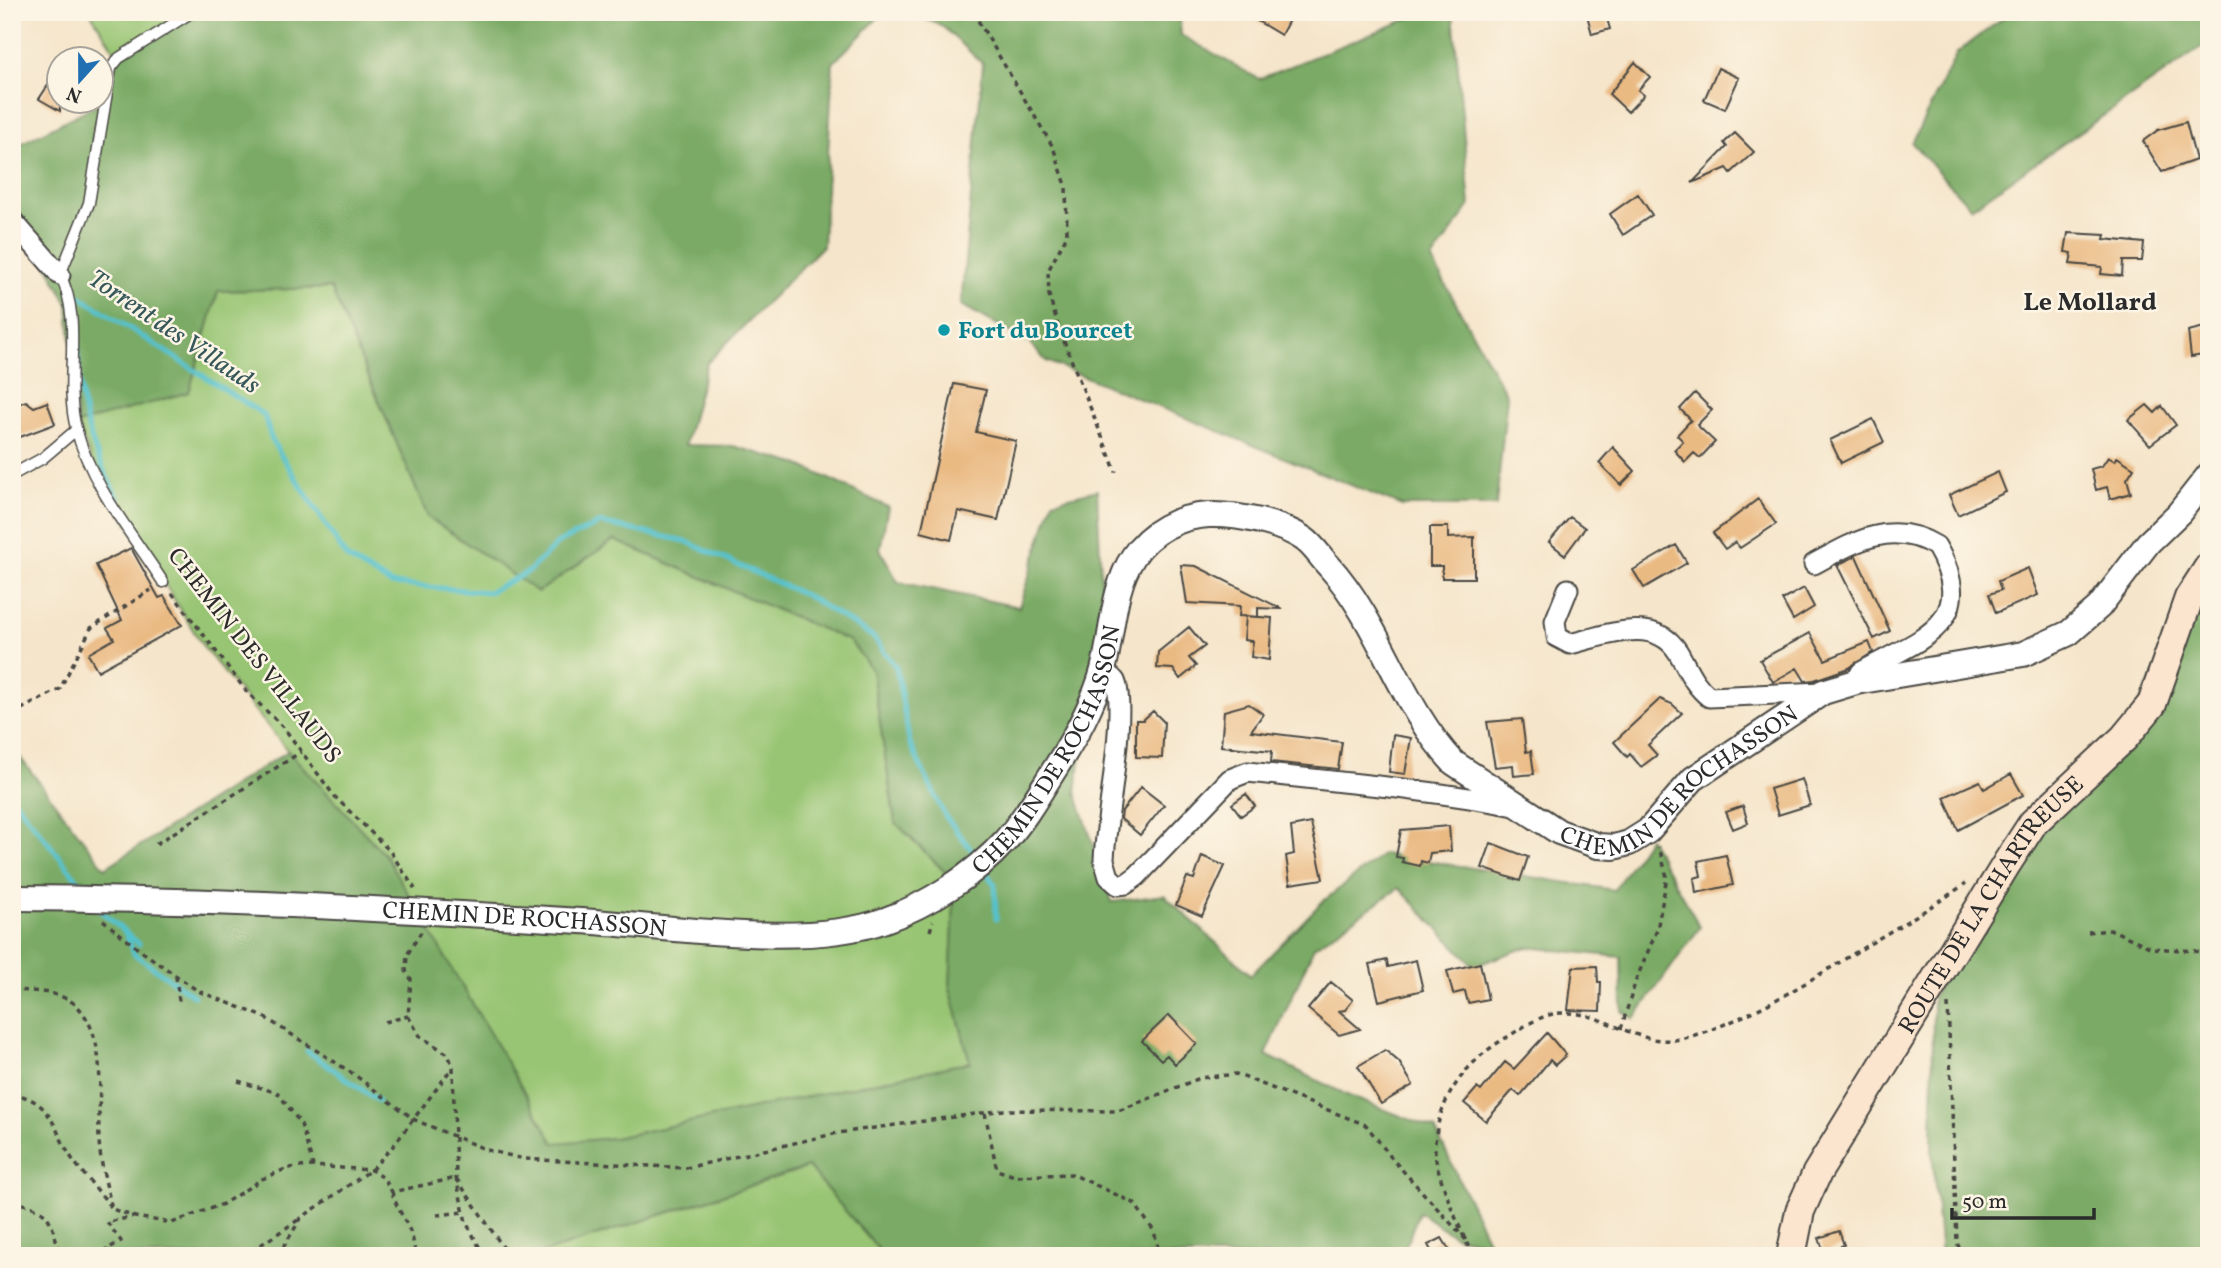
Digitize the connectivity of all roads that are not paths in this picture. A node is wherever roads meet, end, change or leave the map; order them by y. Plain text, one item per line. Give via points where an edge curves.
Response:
1 (192, 12) edge
2 (12, 220) edge
3 (60, 275) junction
4 (76, 430) junction
5 (12, 475) edge
6 (2209, 475) edge
7 (1814, 564) dead end
8 (2209, 567) edge
9 (163, 582) road end
10 (1568, 589) dead end
11 (1103, 671) junction
12 (1856, 682) junction
13 (1823, 692) junction
14 (1520, 807) junction
15 (12, 898) edge
16 (1791, 1256) edge

1 - 3 lane via 119,58 111,68 89,203
2 - 3 street, CHEMIN DES VILLAUDS
3 - 4 lane, CHEMIN DES VILLAUDS via 70,301
4 - 5 lane via 43,458
4 - 9 lane, CHEMIN DES VILLAUDS via 96,476
6 - 12 street, CHEMIN DE ROCHASSON via 2099,607 2069,633 2024,654
7 - 12 street, CHEMIN DE ROCHASSON via 1866,537 1908,534 1936,547 1950,576 1950,611 1942,622 1933,632 1861,672
8 - 16 main road, ROUTE DE LA CHARTREUSE via 2189,598 2152,704 2124,738 2033,823 1817,1173 1800,1211
10 - 13 street, CHEMIN DE ROCHASSON via 1555,621 1557,638 1564,641 1635,629 1657,634 1672,645 1697,686 1710,697
11 - 14 street, CHEMIN DE ROCHASSON via 1124,576 1134,554 1152,536 1178,521 1209,515 1283,529 1305,540 1351,591 1441,750
11 - 14 street via 1114,679 1118,691 1104,860 1109,877 1118,885 1137,876 1230,779 1248,772 1427,790
11 - 15 street, CHEMIN DE ROCHASSON via 1067,749 1005,841 955,882 886,920 819,933 730,932 163,899
12 - 13 street, CHEMIN DE ROCHASSON
13 - 14 street, CHEMIN DE ROCHASSON via 1693,779 1648,831 1622,845 1598,846 1559,832

